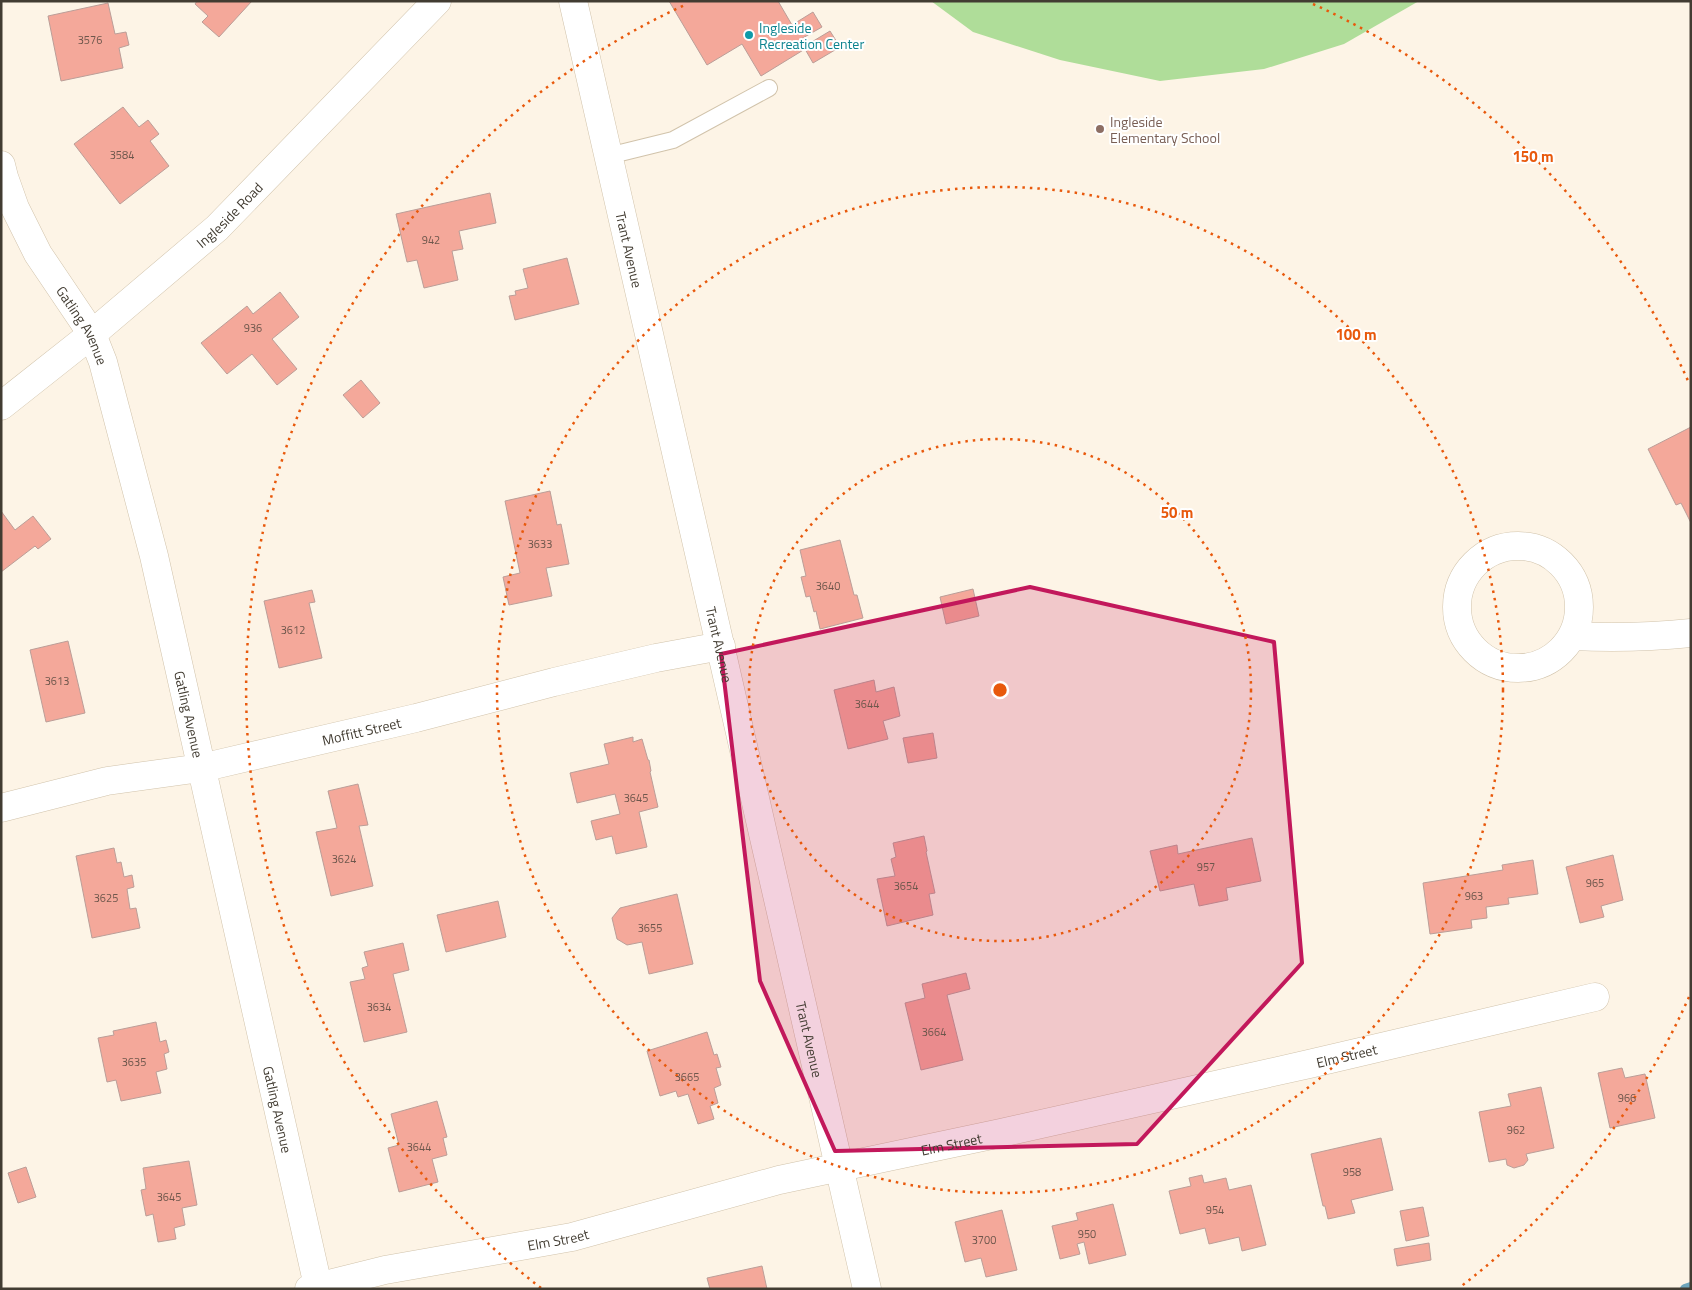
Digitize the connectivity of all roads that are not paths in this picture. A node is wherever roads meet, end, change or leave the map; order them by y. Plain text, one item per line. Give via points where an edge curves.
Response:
1 (437, 1) edge
2 (573, 1) edge
3 (768, 88) dead end
4 (608, 156) junction
5 (1, 165) edge
6 (8, 210) edge
7 (92, 334) junction
8 (1, 406) edge
9 (1691, 633) edge
10 (1573, 636) junction
11 (721, 646) junction
12 (201, 768) junction
13 (1, 808) edge
14 (1594, 997) dead end
15 (839, 1168) junction
16 (313, 1288) edge
17 (867, 1289) edge

1 - 7 street, Ingleside Road via 217,228
2 - 4 street, Trant Avenue
3 - 4 lane via 673,140
4 - 11 street, Trant Avenue
5 - 6 street, Gatling Avenue
6 - 7 street, Gatling Avenue
7 - 8 street, Ingleside Road
7 - 12 street, Gatling Avenue via 103,362 154,556
9 - 10 street via 1655,637
10 - 10 street via 1579,612 1578,595 1570,575 1556,559 1537,548 1515,545 1494,550 1476,562 1463,579 1456,600 1457,618 1465,638 1478,655 1493,664 1510,669 1536,667 1555,657
11 - 12 street, Moffitt Street via 554,682
11 - 15 street, Trant Avenue
12 - 13 street, Moffitt Street via 107,781
12 - 16 street, Gatling Avenue
14 - 15 street, Elm Street
15 - 16 street, Elm Street via 779,1180 572,1237 386,1270
15 - 17 street, Trant Avenue

